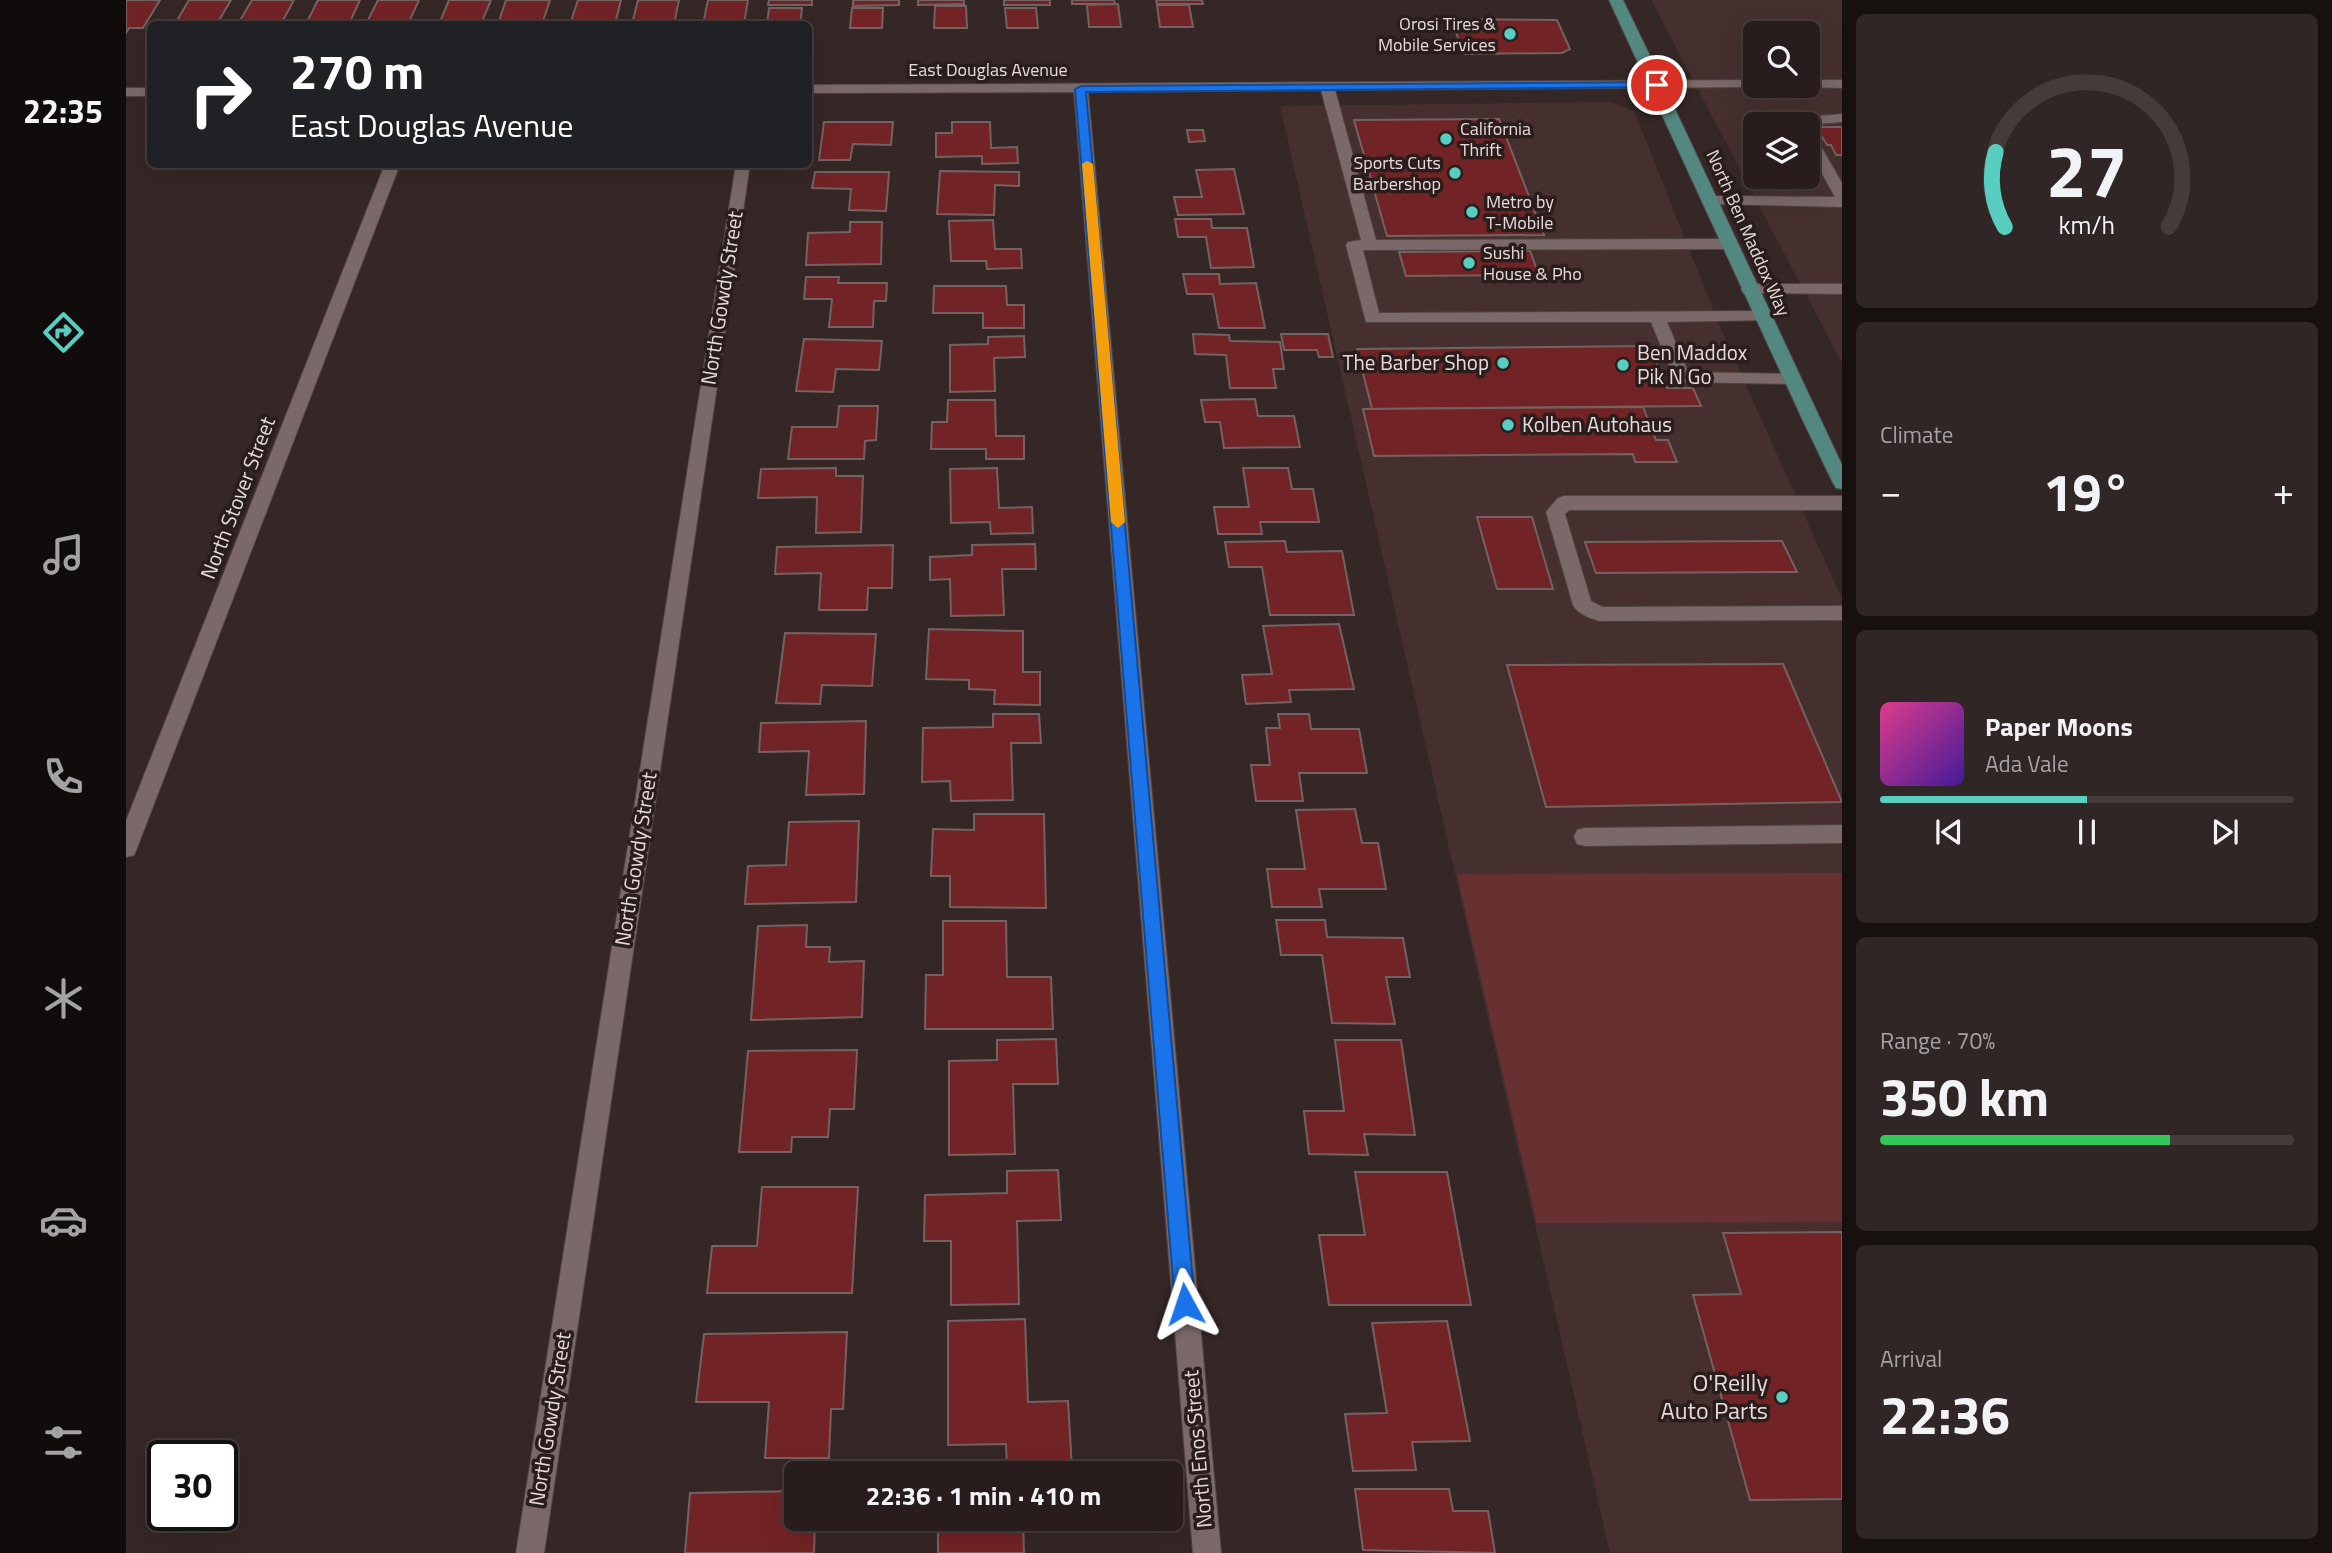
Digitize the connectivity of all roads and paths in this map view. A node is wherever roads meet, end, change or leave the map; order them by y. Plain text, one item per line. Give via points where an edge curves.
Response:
1 (1616, 0) edge
2 (1743, 84) edge
3 (1820, 84) edge
4 (1842, 84) edge
5 (1657, 85) junction
6 (1327, 87) junction
7 (812, 89) edge
8 (1081, 89) junction
9 (126, 92) edge
10 (147, 92) edge
11 (1842, 118) edge
12 (1820, 119) edge
13 (1820, 157) edge
14 (391, 168) edge
15 (742, 168) edge
16 (1842, 196) edge
17 (1712, 201) junction
18 (1842, 202) edge
19 (1729, 244) junction
20 (1370, 245) junction
21 (1749, 289) junction
22 (1842, 289) edge
23 (1762, 316) junction
24 (1657, 317) junction
25 (1790, 378) junction
26 (1842, 482) edge
27 (1842, 503) edge
28 (1842, 613) edge
29 (1842, 834) edge
30 (1585, 836) dead end
31 (126, 848) edge
32 (530, 1553) edge
33 (1206, 1553) edge

1 - 5 main road, North Ben Maddox Way
2 - 5 street, East Douglas Avenue
3 - 4 street
5 - 6 street, East Douglas Avenue
5 - 17 main road, North Ben Maddox Way
6 - 8 street, East Douglas Avenue
6 - 20 street
7 - 8 street, East Douglas Avenue
8 - 33 street, North Enos Street
9 - 10 street
11 - 12 street
13 - 16 street
14 - 31 street, North Stover Street
15 - 32 street, North Gowdy Street
17 - 18 street
17 - 19 main road, North Ben Maddox Way
19 - 20 street
19 - 21 main road, North Ben Maddox Way
20 - 24 street via 1354,246 1372,318
21 - 22 street
21 - 23 main road, North Ben Maddox Way
23 - 24 street
23 - 25 main road, North Ben Maddox Way
24 - 25 street via 1682,378
25 - 26 main road, North Ben Maddox Way
27 - 28 street via 1564,503 1555,512 1583,605 1600,614
29 - 30 street

